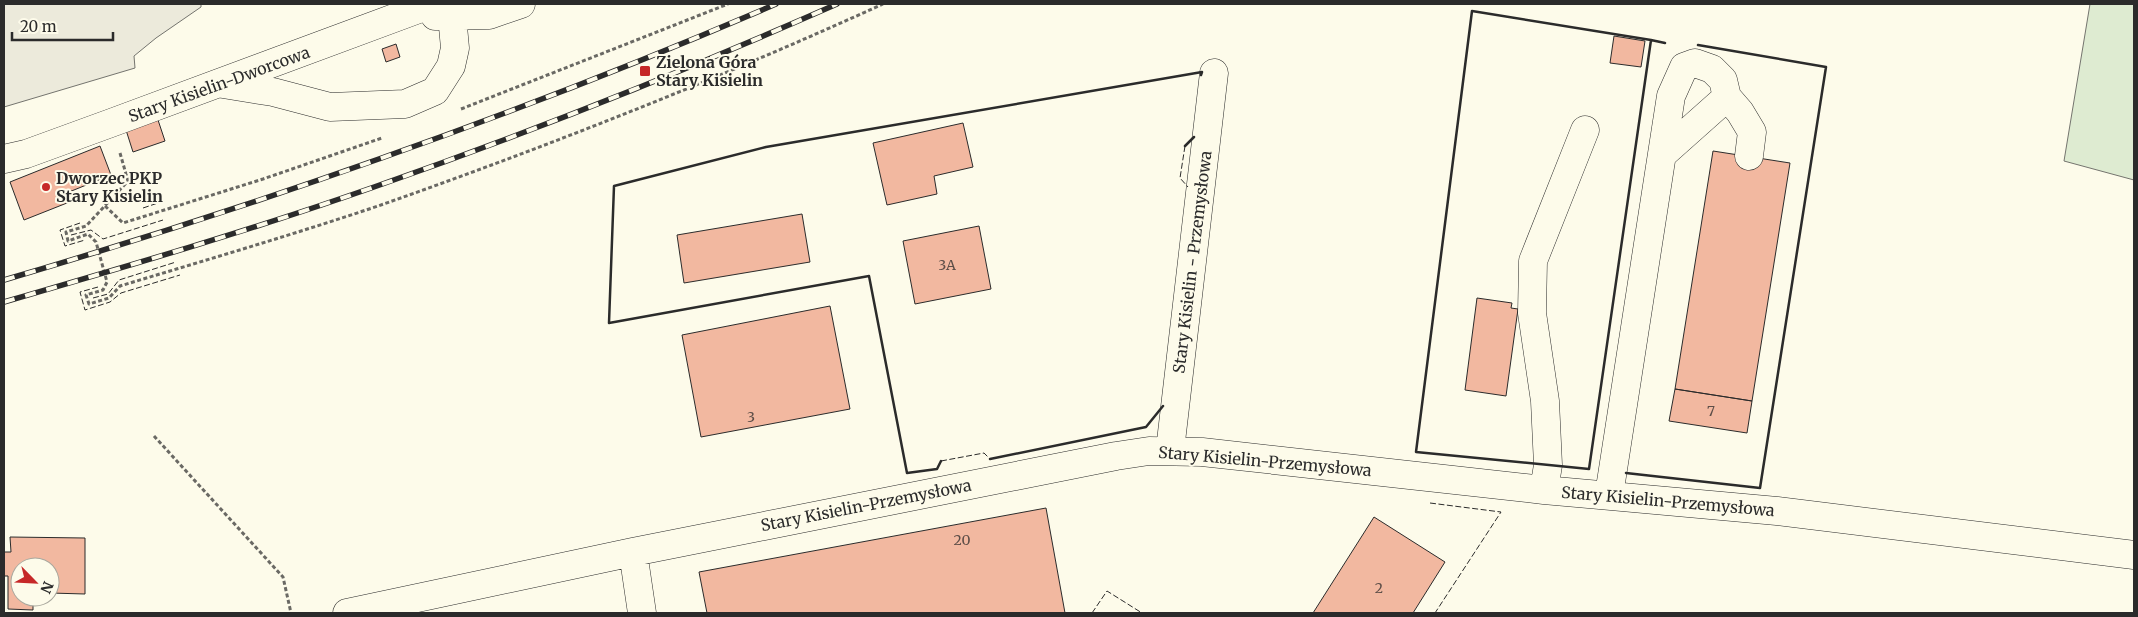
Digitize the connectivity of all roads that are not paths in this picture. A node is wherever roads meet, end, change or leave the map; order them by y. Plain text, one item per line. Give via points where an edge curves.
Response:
1 (521, 4) edge
2 (442, 10) edge
3 (1214, 73) dead end
4 (218, 84) junction
5 (1727, 97) junction
6 (1585, 130) dead end
7 (1663, 154) junction
8 (1749, 156) dead end
9 (4, 159) edge
10 (1170, 450) junction
11 (1544, 490) junction
12 (1609, 495) junction
13 (633, 552) junction
14 (2134, 555) edge
15 (347, 613) edge
16 (642, 613) edge

1 - 2 street, Stary Kisielin-Dworcowa via 489,15
2 - 4 street, Stary Kisielin-Dworcowa via 401,16
2 - 4 street via 455,48 451,66 436,91 405,104 330,107 273,92
3 - 10 street, Stary Kisielin - Przemysłowa
4 - 9 street, Stary Kisielin-Dworcowa via 26,154
5 - 7 street
5 - 7 street via 1723,80 1712,69 1695,63 1684,67 1671,96
5 - 8 street via 1752,132
6 - 11 street via 1533,261 1532,313 1545,401 1548,465
7 - 12 street
10 - 11 street, Stary Kisielin-Przemysłowa
10 - 13 street, Stary Kisielin-Przemysłowa via 1116,456
11 - 12 street, Stary Kisielin-Przemysłowa
12 - 14 street, Stary Kisielin-Przemysłowa via 1787,512
13 - 15 street, Stary Kisielin-Przemysłowa
13 - 16 street

